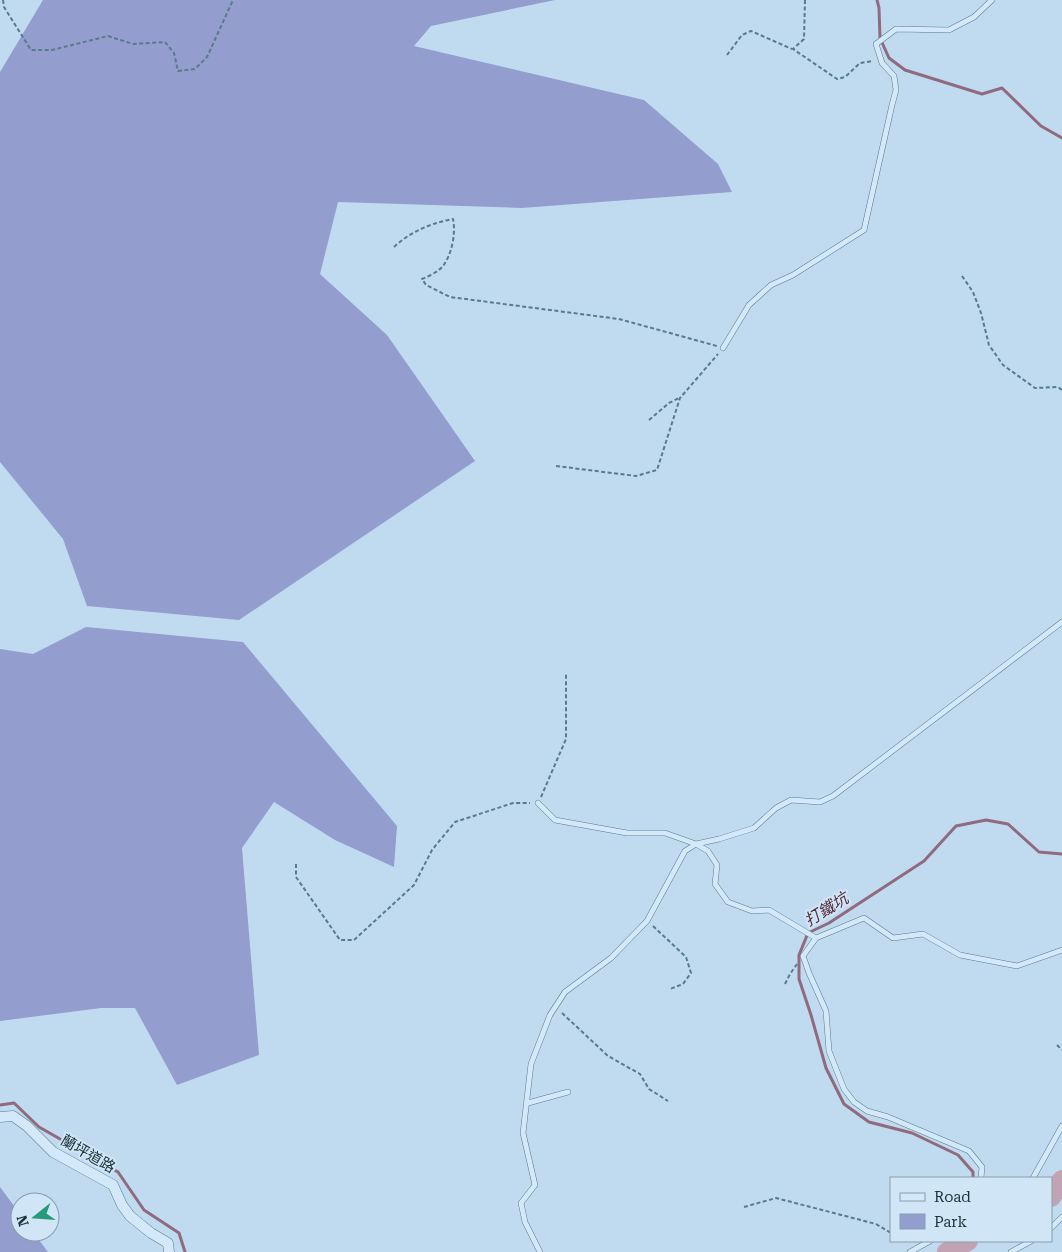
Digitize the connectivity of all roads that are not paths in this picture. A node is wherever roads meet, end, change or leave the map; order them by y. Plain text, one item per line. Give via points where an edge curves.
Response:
1 (992, 0) edge
2 (723, 348) road end
3 (1062, 622) edge
4 (538, 803) road end
5 (696, 844) junction
6 (816, 938) junction
7 (1062, 950) edge
8 (568, 1092) dead end
9 (528, 1103) junction
10 (0, 1117) edge
11 (1062, 1126) edge
12 (981, 1177) edge
13 (1034, 1177) edge
14 (1062, 1217) edge
15 (1052, 1227) edge
16 (928, 1242) edge
17 (1029, 1242) edge
18 (168, 1252) edge
19 (540, 1252) edge
20 (910, 1252) edge
21 (1011, 1252) edge

1 - 2 lane via 974,17 949,30 896,29 876,44 882,63 894,76 896,90 864,230 770,285 749,305
3 - 5 lane via 833,796 820,802 790,800 754,828
4 - 5 lane via 555,820 627,833 665,833
5 - 6 lane via 708,851 717,865 715,884 728,902 752,911 769,910
5 - 9 lane via 685,850 647,921 611,958 565,992 550,1015 531,1064
6 - 7 lane via 864,918 893,938 922,934 960,955 1017,966
6 - 12 lane via 803,956 826,1011 829,1050 844,1089 867,1111 969,1151 982,1167
8 - 9 lane
9 - 19 lane via 523,1133 535,1185 522,1203 525,1222
10 - 18 street, 蘭坪道路 via 13,1116 53,1152 113,1185 130,1216 168,1243
11 - 13 lane
14 - 15 lane
16 - 20 lane
17 - 21 lane

